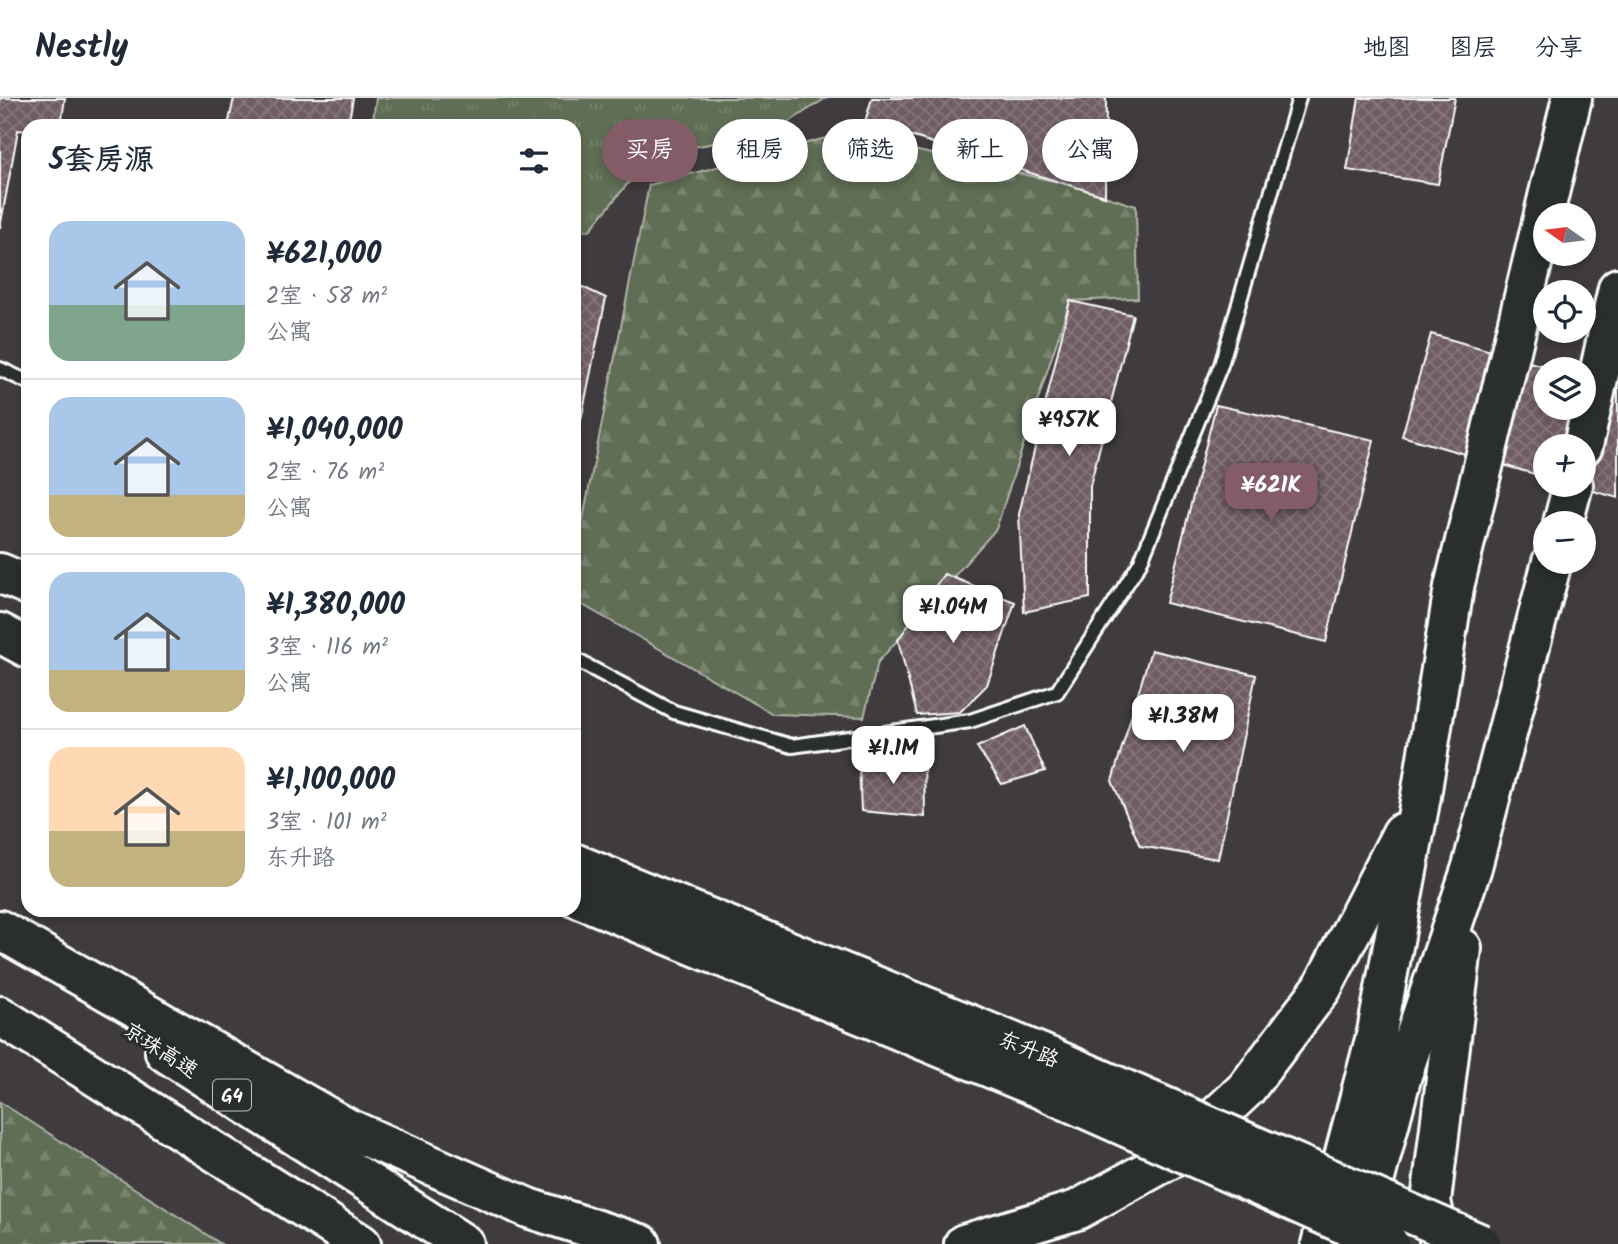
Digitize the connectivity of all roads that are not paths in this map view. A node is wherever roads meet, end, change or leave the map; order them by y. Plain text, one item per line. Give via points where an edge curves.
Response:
1 (1299, 98) edge
2 (1572, 98) edge
3 (1618, 288) edge
4 (0, 369) edge
5 (21, 379) edge
6 (1586, 434) edge
7 (0, 573) edge
8 (1549, 574) edge
9 (21, 582) edge
10 (0, 633) edge
11 (21, 644) edge
12 (0, 654) edge
13 (581, 663) edge
14 (21, 664) edge
15 (1421, 796) junction
16 (581, 866) edge
17 (1472, 867) junction
18 (581, 898) edge
19 (0, 930) edge
20 (0, 946) edge
21 (0, 1016) edge
22 (1043, 1072) junction
23 (360, 1244) edge
24 (464, 1244) edge
25 (641, 1244) edge
26 (964, 1244) edge
27 (1321, 1244) edge
28 (1357, 1244) edge
29 (1389, 1244) edge
30 (1440, 1244) edge
31 (1481, 1244) edge

1 - 13 lane via 1221,365 1140,563 1057,692 970,721 792,746 674,712
2 - 15 main road via 1454,587
3 - 6 main road
4 - 5 lane
7 - 9 main road
8 - 17 main road
10 - 11 main road
12 - 14 main road
15 - 26 main road via 1322,988 1246,1089 1172,1158 1137,1178 1077,1210
15 - 27 main road via 1377,1032
16 - 22 main road, 东升路
17 - 28 main road via 1402,1075
17 - 30 main road via 1431,1201
18 - 22 main road, 东升路
19 - 25 main road via 347,1128 528,1208
20 - 24 main road, 京珠高速 / G4
21 - 23 main road
22 - 29 main road, 东升路, bridge
22 - 31 main road, 东升路, bridge

